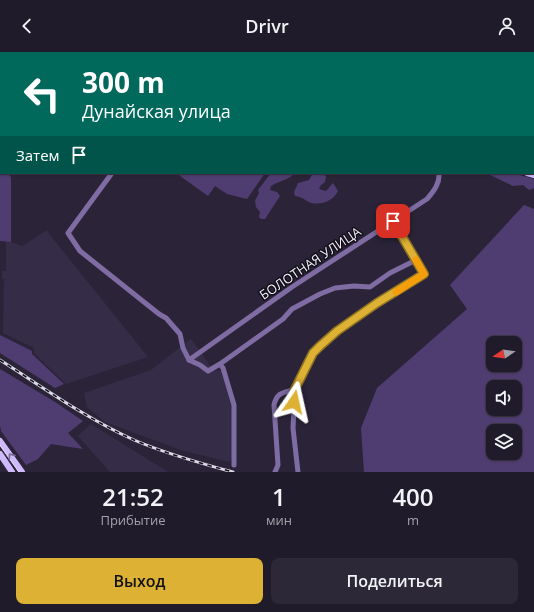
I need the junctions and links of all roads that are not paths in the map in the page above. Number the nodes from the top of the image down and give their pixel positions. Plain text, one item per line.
1 (111, 174) edge
2 (439, 174) edge
3 (393, 221) junction
4 (416, 260) junction
5 (189, 360) junction
6 (220, 364) junction
7 (295, 389) junction
8 (0, 440) edge
9 (0, 454) edge
10 (234, 465) dead end
11 (12, 472) edge
12 (22, 472) edge
13 (275, 472) edge
14 (298, 472) edge

1 - 5 street
2 - 3 street, БОЛОТНАЯ УЛИЦА
3 - 4 street
3 - 5 street, БОЛОТНАЯ УЛИЦА
4 - 6 street
4 - 7 street
5 - 6 street
6 - 10 street
7 - 13 street
7 - 14 street
12 -> 8 main road
9 - 11 main road

